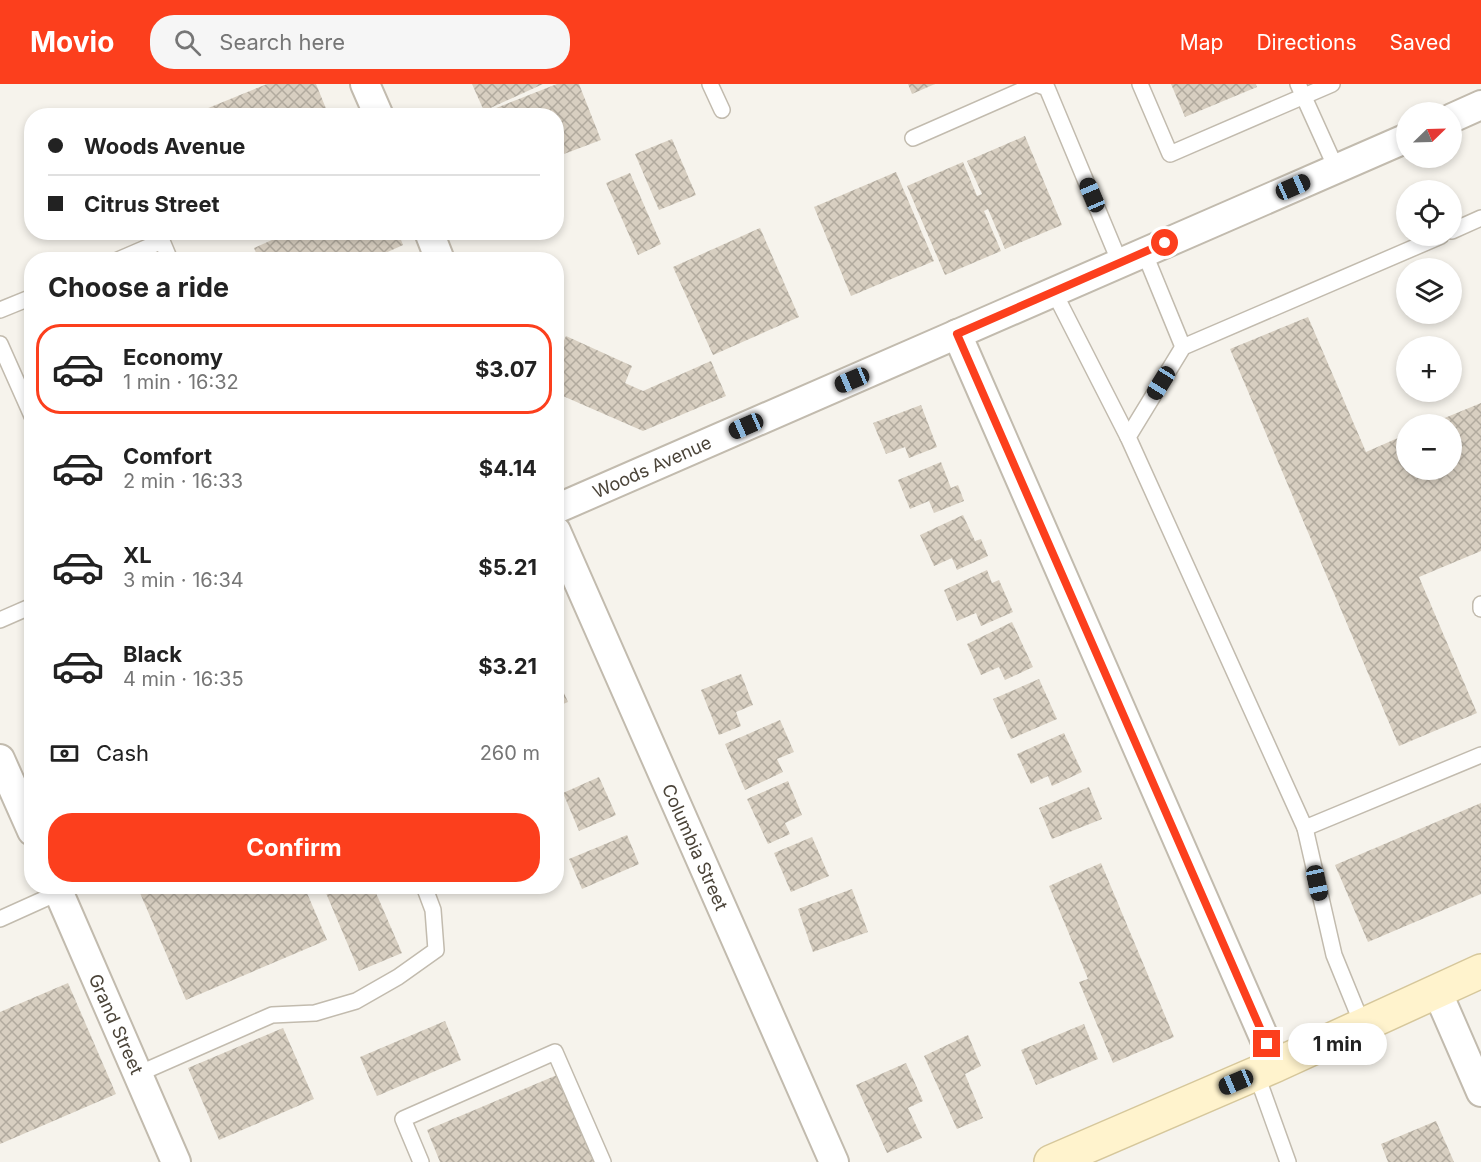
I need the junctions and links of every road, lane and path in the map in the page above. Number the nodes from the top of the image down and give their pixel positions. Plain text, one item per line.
1 (365, 84) edge
2 (710, 84) edge
3 (1140, 84) edge
4 (1332, 84) edge
5 (1301, 91) edge
6 (1481, 105) edge
7 (376, 108) edge
8 (722, 110) dead end
9 (1462, 114) edge
10 (913, 138) dead end
11 (1396, 143) edge
12 (1336, 168) junction
13 (1481, 218) edge
14 (1462, 227) edge
15 (1419, 246) edge
16 (137, 252) edge
17 (167, 252) edge
18 (1132, 257) junction
19 (1054, 292) junction
20 (24, 300) edge
21 (0, 310) edge
22 (957, 334) junction
23 (0, 344) edge
24 (1183, 347) junction
25 (24, 398) edge
26 (1128, 436) junction
27 (564, 506) edge
28 (564, 549) edge
29 (1481, 604) edge
30 (1481, 609) edge
31 (24, 610) edge
32 (0, 620) edge
33 (1481, 755) edge
34 (0, 759) edge
35 (24, 813) edge
36 (1305, 828) junction
37 (50, 894) edge
38 (62, 894) edge
39 (427, 894) edge
40 (0, 919) edge
41 (1481, 971) edge
42 (1437, 991) junction
43 (1363, 1026) junction
44 (1474, 1058) edge
45 (1266, 1069) junction
46 (138, 1074) junction
47 (1481, 1092) edge
48 (1065, 1159) edge
49 (176, 1162) edge
50 (421, 1162) edge
51 (603, 1162) edge
52 (834, 1162) edge
53 (1288, 1162) edge

1 - 7 street
2 - 8 lane
3 - 5 lane
4 - 5 lane
5 - 12 lane
6 - 9 street
10 - 18 lane
11 - 12 street, Woods Avenue
12 - 18 street, Woods Avenue
13 - 14 lane
15 - 24 lane
16 - 17 lane
18 - 19 street, Woods Avenue
18 - 24 lane
19 - 22 street, Woods Avenue
19 - 26 lane
20 - 21 lane
22 - 27 street, Woods Avenue
22 - 45 street
23 - 25 lane
24 - 26 lane
26 - 36 lane
28 - 52 street, Columbia Street
29 - 30 lane
31 - 32 lane
33 - 36 lane
34 - 35 street
36 - 43 lane
37 - 40 lane
38 - 46 street, Grand Street
39 - 46 lane
41 - 42 street
42 - 43 street
42 - 44 street
43 - 45 street
44 - 47 street
45 - 48 street
45 - 53 lane
46 - 49 street, Grand Street
50 - 51 lane

